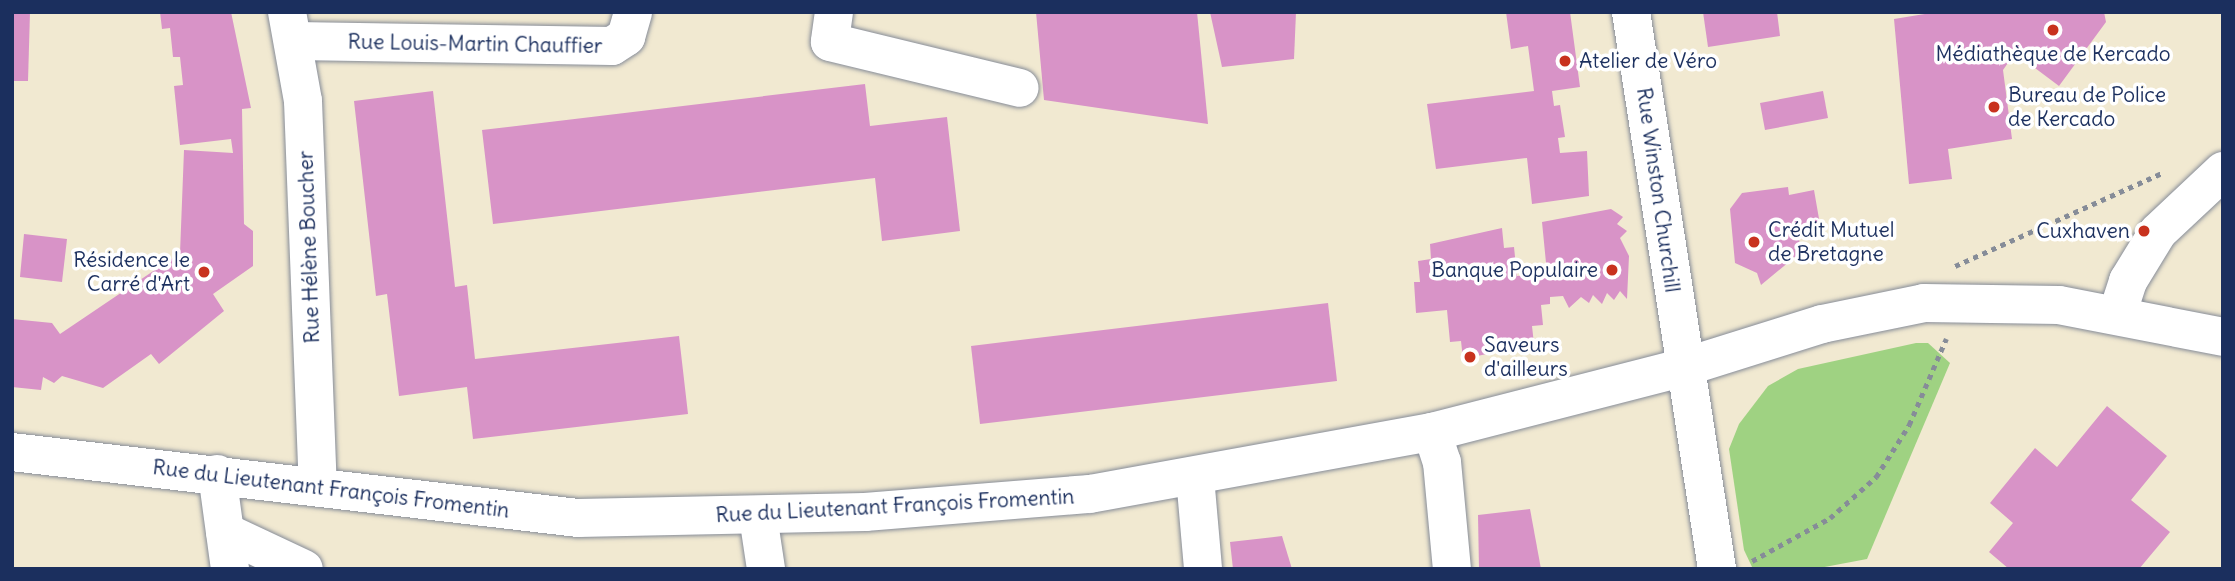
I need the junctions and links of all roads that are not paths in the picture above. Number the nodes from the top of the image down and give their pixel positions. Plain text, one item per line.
1 (633, 12) edge
2 (834, 12) edge
3 (1631, 12) edge
4 (291, 27) edge
5 (1020, 88) dead end
6 (2223, 171) edge
7 (2118, 312) junction
8 (2223, 337) edge
9 (1685, 367) junction
10 (1432, 432) junction
11 (12, 452) edge
12 (217, 474) junction
13 (1195, 477) junction
14 (318, 484) junction
15 (758, 516) junction
16 (228, 550) edge
17 (1733, 566) edge
18 (304, 569) edge
19 (766, 569) edge
20 (1203, 569) edge
21 (1452, 569) edge

1 - 4 street, Rue Louis-Martin Chauffier
2 - 5 street
3 - 9 street, Rue Winston Churchill
4 - 14 street, Rue Hélène Boucher
6 - 7 street
7 - 8 street, Rue du Lieutenant François Fromentin
7 - 9 street, Rue du Lieutenant François Fromentin
9 - 10 street, Rue du Lieutenant François Fromentin
9 - 17 street, Rue Winston Churchill
10 - 13 street, Rue du Lieutenant François Fromentin
10 - 21 street
11 - 12 street, Rue du Lieutenant François Fromentin
12 - 14 street, Rue du Lieutenant François Fromentin
12 - 16 street
13 - 15 street, Rue du Lieutenant François Fromentin
13 - 20 street
14 - 15 street, Rue du Lieutenant François Fromentin
15 - 19 street
16 - 18 street

